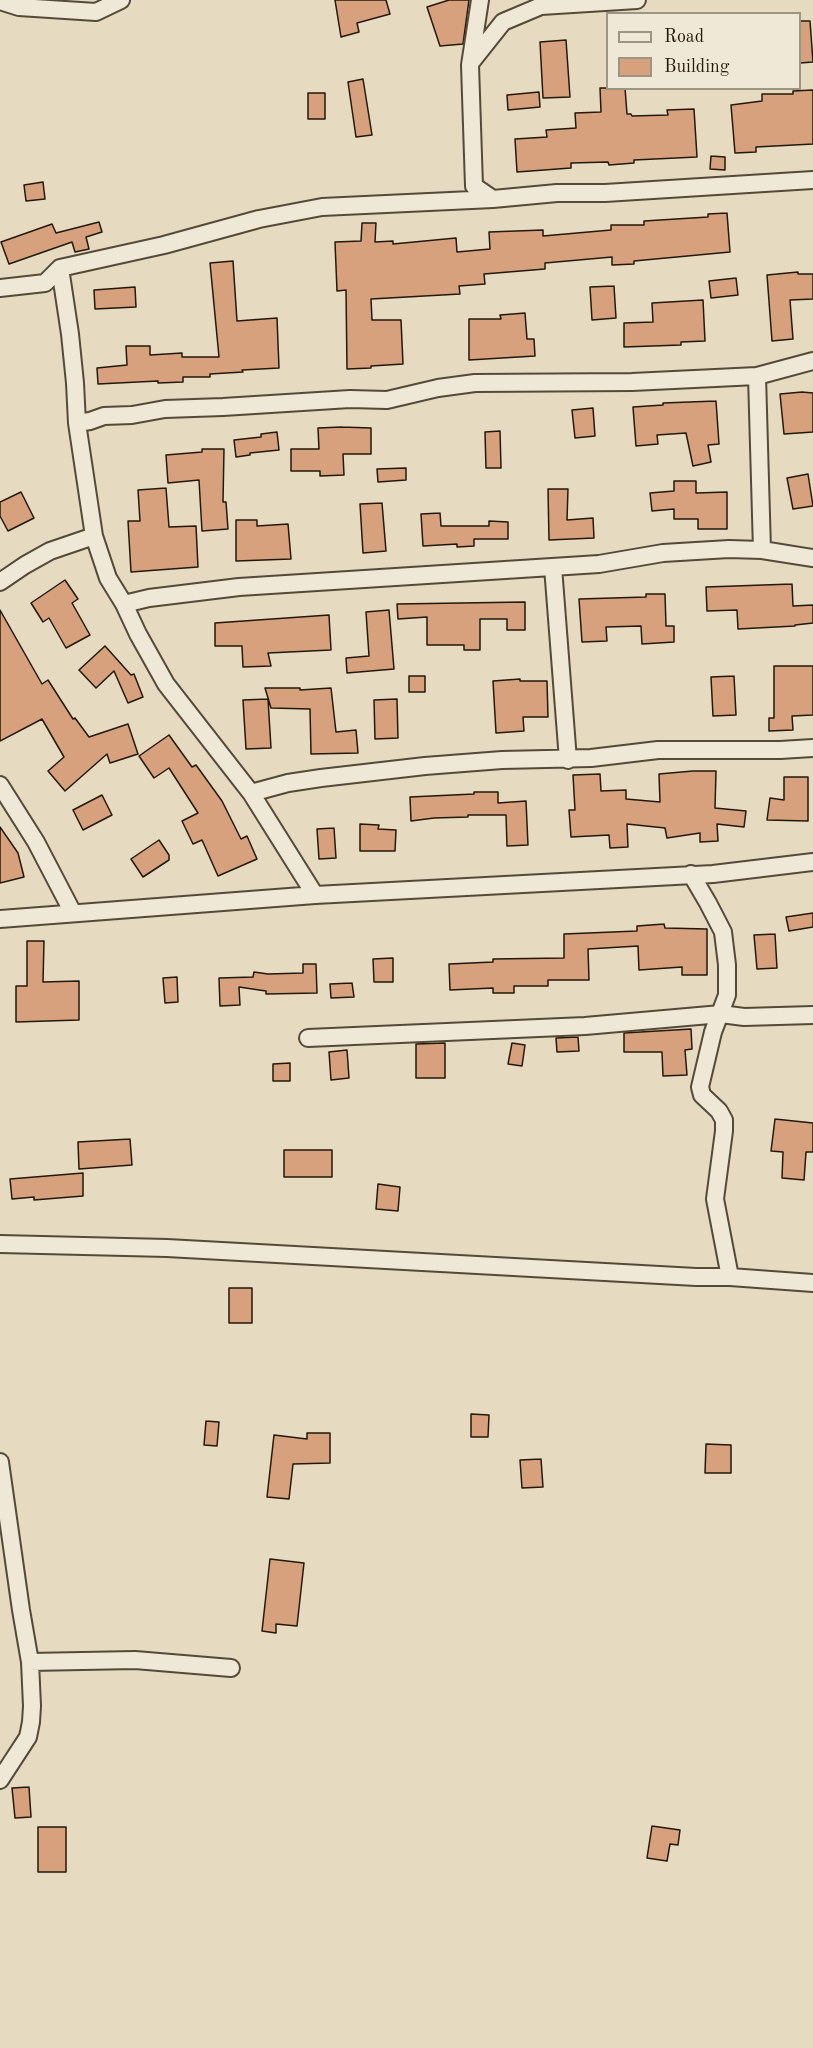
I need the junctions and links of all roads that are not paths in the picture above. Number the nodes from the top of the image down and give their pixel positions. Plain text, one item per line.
1 (121, 0) edge
2 (480, 0) edge
3 (637, 0) edge
4 (0, 1) edge
5 (470, 64) junction
6 (813, 180) edge
7 (493, 199) junction
8 (60, 268) junction
9 (0, 288) edge
10 (813, 362) edge
11 (757, 376) junction
12 (77, 423) junction
13 (94, 536) junction
14 (762, 550) junction
15 (813, 558) edge
16 (553, 567) junction
17 (0, 582) edge
18 (124, 604) junction
19 (813, 748) edge
20 (568, 760) junction
21 (0, 785) edge
22 (251, 793) junction
23 (813, 862) edge
24 (691, 874) junction
25 (315, 895) junction
26 (73, 913) junction
27 (0, 919) edge
28 (721, 1014) junction
29 (813, 1015) edge
30 (308, 1038) dead end
31 (0, 1244) edge
32 (730, 1277) junction
33 (813, 1283) edge
34 (0, 1462) edge
35 (30, 1662) junction
36 (231, 1668) dead end
37 (0, 1780) edge

1 - 4 street
2 - 5 street
3 - 5 street
5 - 7 street
6 - 7 street
7 - 8 street
8 - 9 street
8 - 12 street
10 - 11 street
11 - 12 street
11 - 14 street
12 - 13 street
13 - 17 street
13 - 18 street
14 - 15 street
14 - 16 street
16 - 18 street
16 - 20 street
18 - 22 street
19 - 20 street
20 - 22 street
21 - 26 street
22 - 25 street
23 - 24 street
24 - 25 street
24 - 28 street
25 - 26 street
26 - 27 street
28 - 29 street
28 - 30 street
28 - 32 street
31 - 32 street
32 - 33 street
34 - 35 street
35 - 36 street
35 - 37 street

